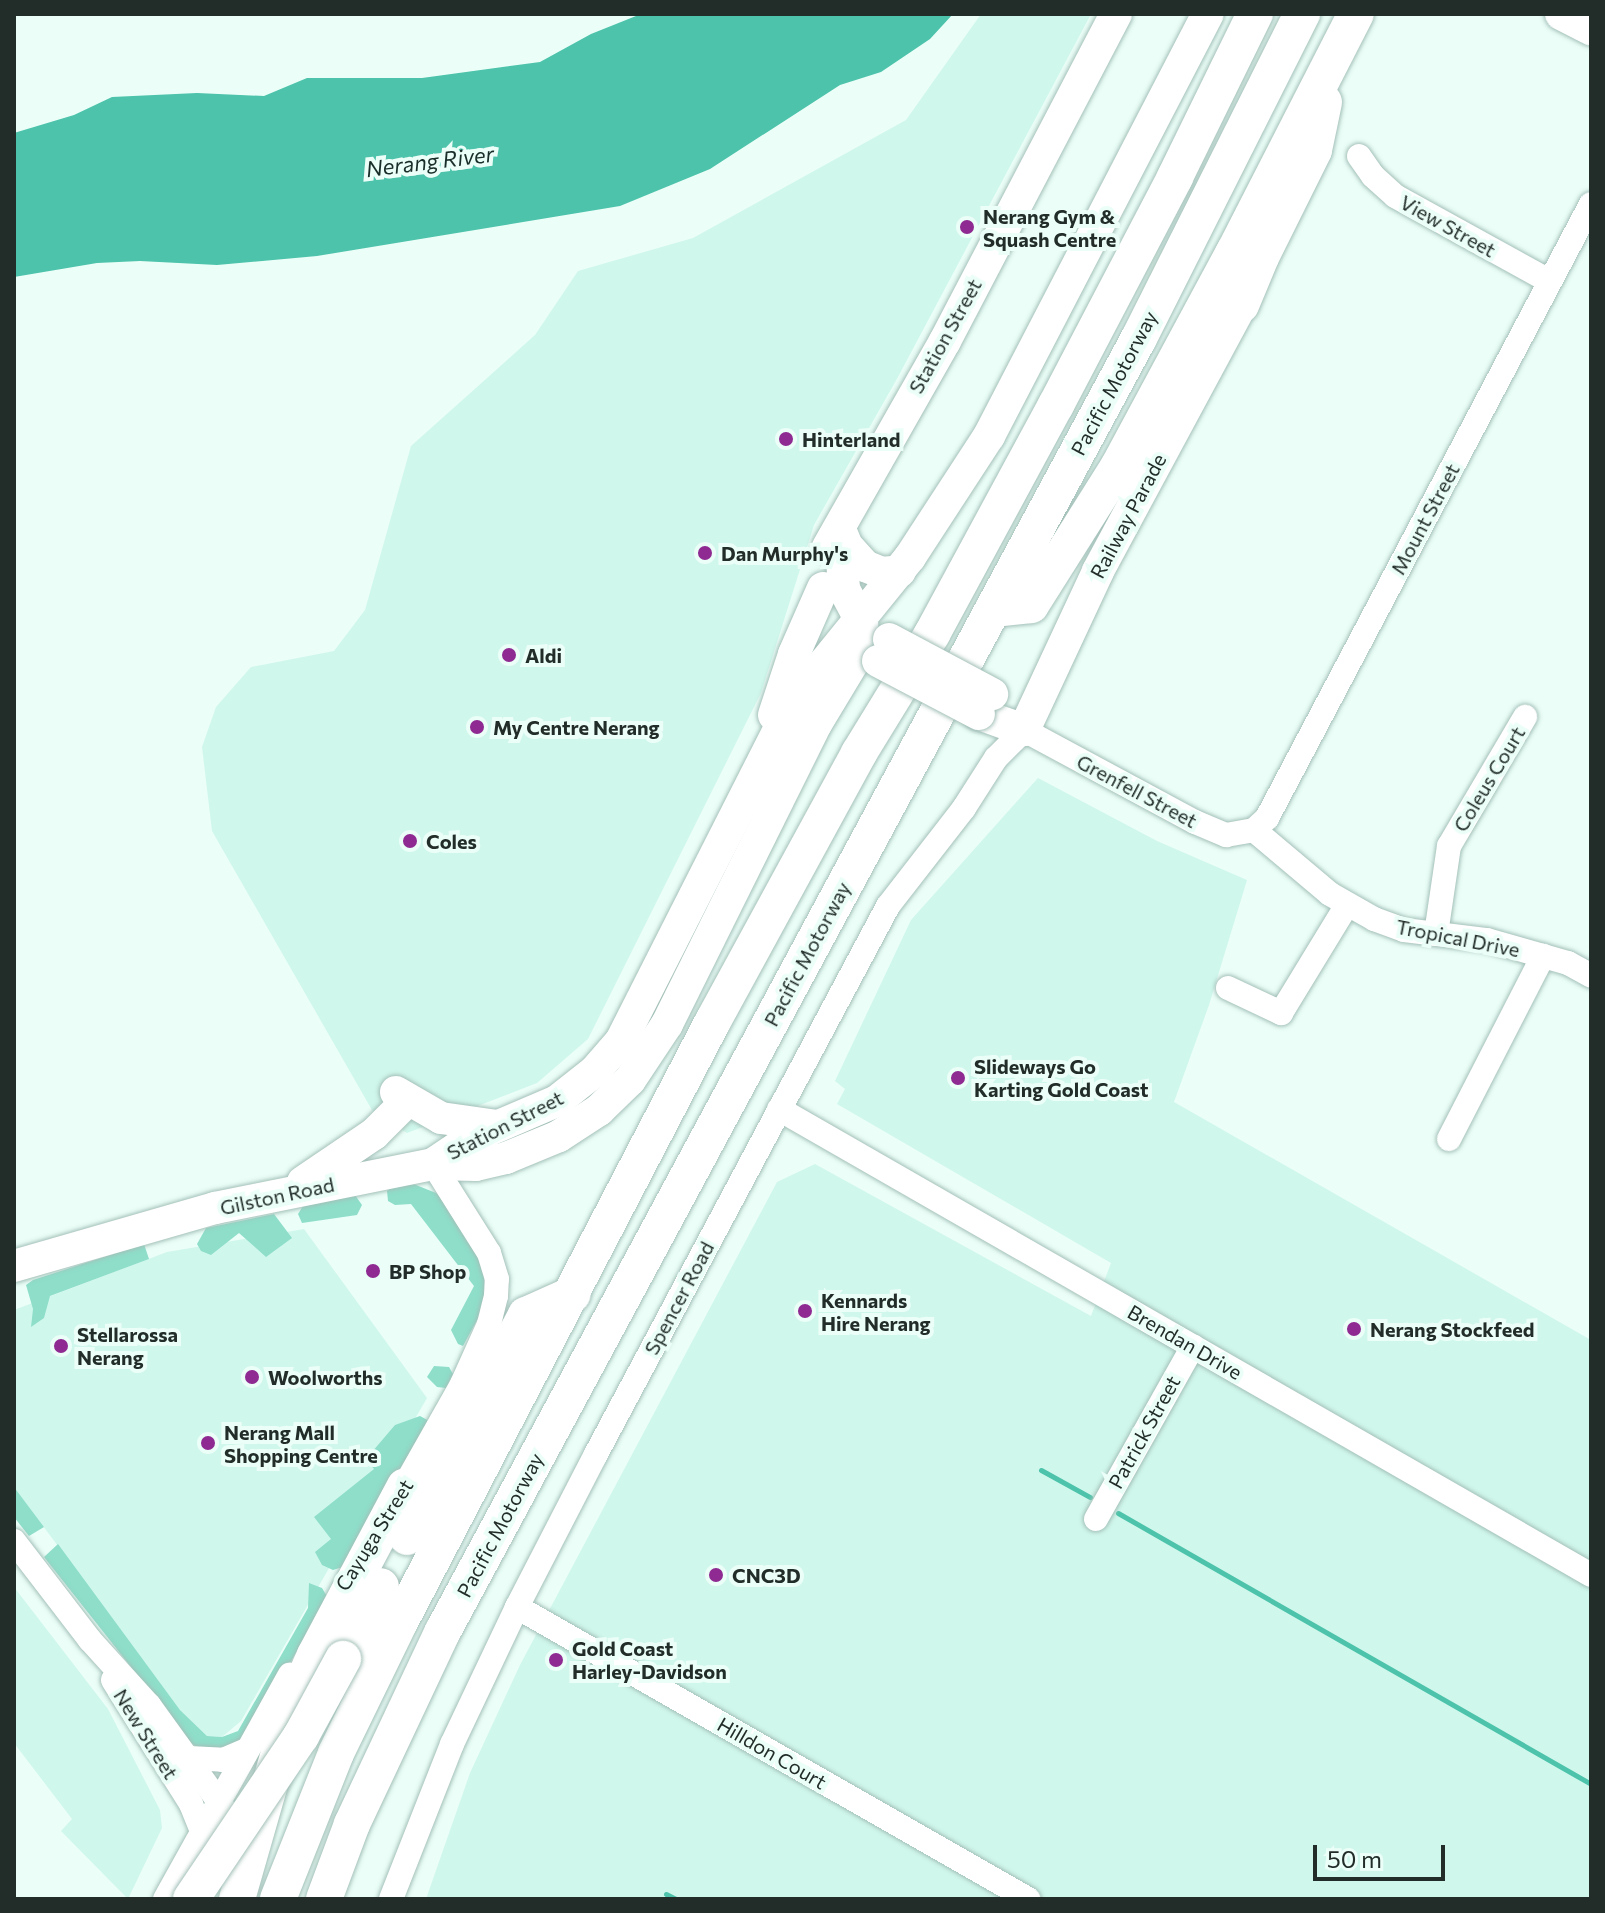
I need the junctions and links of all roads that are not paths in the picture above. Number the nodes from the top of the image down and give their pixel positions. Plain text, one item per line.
1 (1116, 14) edge
2 (1208, 14) edge
3 (1255, 14) edge
4 (1302, 14) edge
5 (1356, 14) edge
6 (1561, 14) edge
7 (1591, 29) edge
8 (1325, 72) junction
9 (1359, 156) dead end
10 (1591, 204) edge
11 (1549, 281) junction
12 (1241, 305) joint
13 (840, 529) junction
14 (900, 571) junction
15 (823, 588) junction
16 (993, 609) junction
17 (863, 638) junction
18 (1525, 717) dead end
19 (1024, 730) junction
20 (756, 772) junction
21 (1254, 830) junction
22 (1347, 905) junction
23 (1436, 934) junction
24 (1543, 956) junction
25 (1591, 976) edge
26 (1228, 988) dead end
27 (779, 1109) junction
28 (501, 1126) junction
29 (1449, 1139) dead end
30 (433, 1164) junction
31 (283, 1194) junction
32 (123, 1235) junction
33 (14, 1266) edge
34 (14, 1279) edge
35 (573, 1294) junction
36 (1193, 1346) junction
37 (405, 1486) junction
38 (1096, 1519) dead end
39 (14, 1541) edge
40 (1591, 1575) edge
41 (517, 1607) junction
42 (90, 1640) junction
43 (247, 1750) junction
44 (189, 1758) junction
45 (218, 1797) junction
46 (202, 1827) junction
47 (165, 1899) edge
48 (191, 1899) edge
49 (208, 1899) edge
50 (237, 1899) edge
51 (278, 1899) edge
52 (324, 1899) edge
53 (391, 1899) edge
54 (1028, 1899) edge

1 - 13 main road, Station Street
2 - 14 main road
3 - 35 highway, Pacific Motorway
4 - 16 highway, Pacific Motorway
5 - 8 highway
6 - 7 main road
8 - 12 highway
8 - 16 highway
9 - 11 street, View Street
10 - 11 street, Mount Street
11 - 21 street, Mount Street
12 - 19 main road, Railway Parade
13 - 14 main road
13 - 15 main road, Station Street
13 - 17 main road
14 - 17 main road
15 - 17 main road, Station Street
15 - 20 main road
16 - 52 highway, Pacific Motorway
17 - 19 main road, Grenfell Street, bridge
17 - 20 main road, Station Street
17 - 30 main road, Station Street
18 - 23 street, Coleus Court
19 - 21 street, Grenfell Street
19 - 27 street, Spencer Road
20 - 28 main road, Station Street
21 - 22 street, Tropical Drive
22 - 23 street, Tropical Drive
22 - 26 street
23 - 24 street, Tropical Drive
24 - 25 street, Tropical Drive
24 - 29 street
27 - 36 street, Brendan Drive
27 - 41 street, Spencer Road
28 - 30 main road, Station Street
28 - 31 main road
30 - 31 main road, Gilston Road
30 - 37 street, Cayuga Street
31 - 32 main road, Gilston Road
32 - 33 main road, Gilston Road
32 - 34 main road, Gilston Road
35 - 48 highway, bridge
35 - 51 highway, Pacific Motorway
36 - 38 street, Patrick Street
36 - 40 street, Brendan Drive
37 - 43 street, Cayuga Street
37 - 50 highway
39 - 42 street, New Street
41 - 53 street, Spencer Road
41 - 54 street, Hilldon Court
42 - 44 street, New Street
42 - 46 street, New Street
43 - 44 street
43 - 45 street, Cayuga Street
44 - 45 street, New Street
45 - 46 street, Cayuga Street
45 - 49 street
46 - 47 street, Cayuga Street
46 - 49 street

